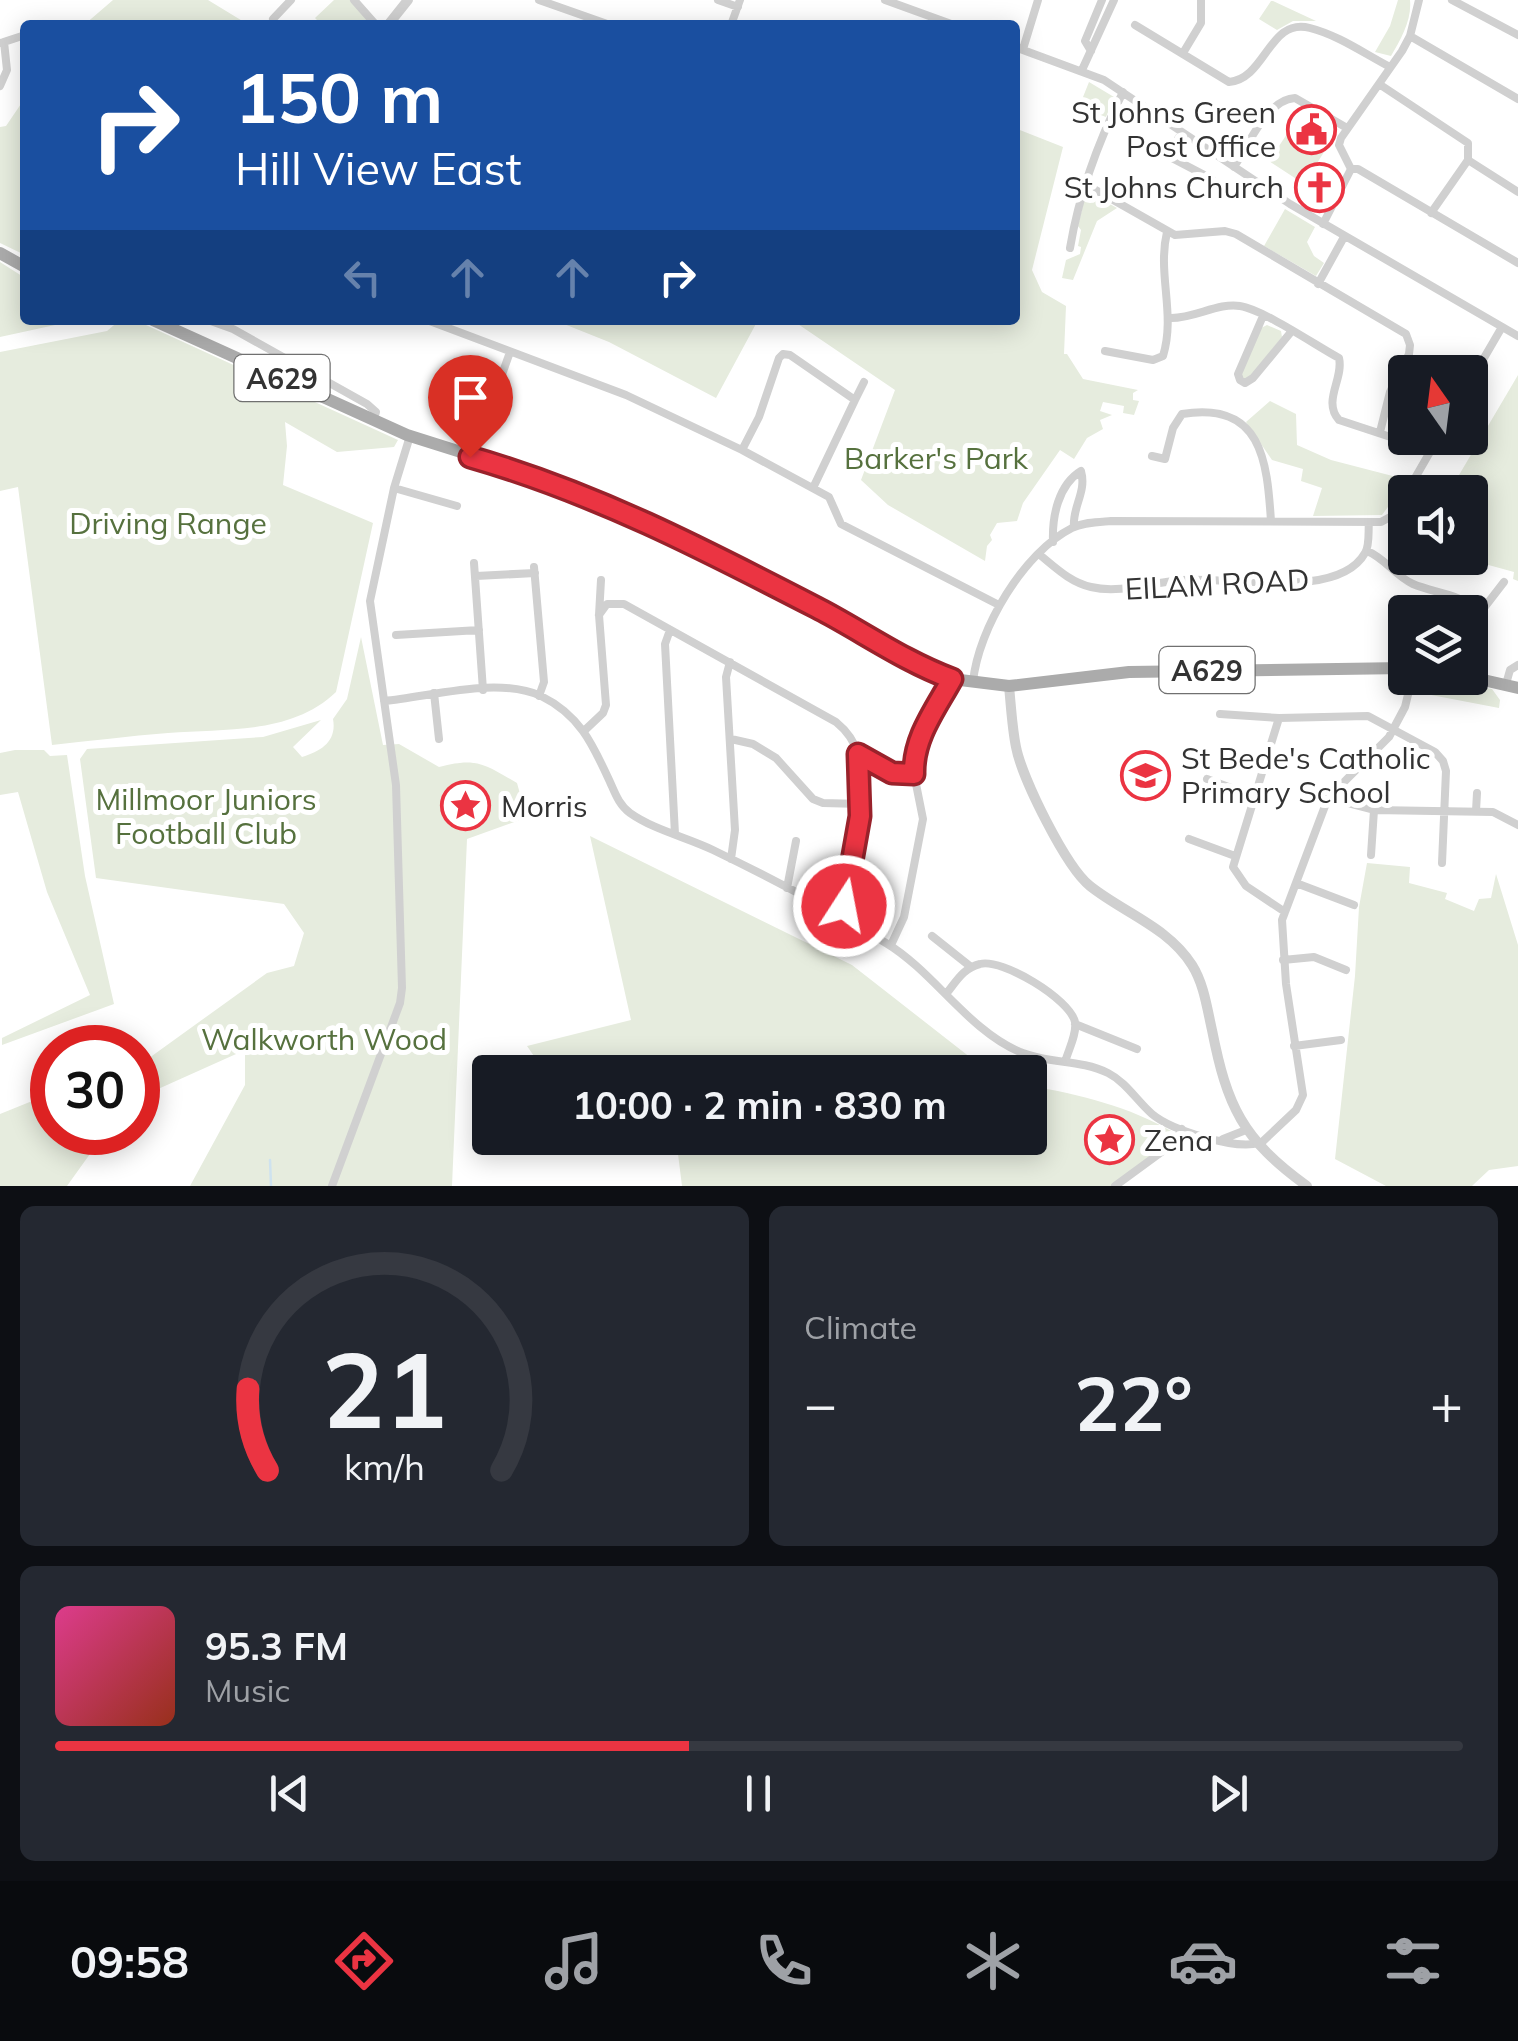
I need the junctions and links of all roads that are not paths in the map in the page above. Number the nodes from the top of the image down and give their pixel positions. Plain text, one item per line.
1 (291, 0) edge
2 (354, 0) edge
3 (374, 0) edge
4 (408, 0) edge
5 (539, 0) edge
6 (718, 0) edge
7 (885, 0) edge
8 (1038, 0) edge
9 (1102, 0) edge
10 (1114, 0) edge
11 (1200, 0) edge
12 (1419, 0) edge
13 (1452, 0) edge
14 (739, 3) edge
15 (364, 10) junction
16 (274, 19) dead end
17 (372, 20) edge
18 (392, 20) edge
19 (596, 20) edge
20 (940, 20) edge
21 (1135, 25) dead end
22 (1518, 35) edge
23 (1410, 36) junction
24 (2, 42) edge
25 (1020, 45) edge
26 (1020, 48) edge
27 (1090, 51) junction
28 (1183, 54) junction
29 (1390, 67) junction
30 (1082, 70) junction
31 (1380, 84) junction
32 (0, 86) edge
33 (1123, 92) junction
34 (1518, 99) edge
35 (1347, 128) junction
36 (1182, 132) junction
37 (1468, 160) junction
38 (1234, 167) junction
39 (1351, 169) junction
40 (1212, 179) dead end
41 (1086, 184) junction
42 (1518, 192) edge
43 (1431, 212) junction
44 (1324, 224) junction
45 (1168, 232) junction
46 (1344, 236) junction
47 (1070, 248) dead end
48 (1518, 264) edge
49 (1318, 284) junction
50 (1263, 316) junction
51 (1170, 318) junction
52 (165, 325) edge
53 (222, 325) edge
54 (441, 325) edge
55 (1502, 327) junction
56 (1291, 332) junction
57 (1518, 336) edge
58 (1105, 351) dead end
59 (510, 352) junction
60 (1486, 355) edge
61 (864, 382) dead end
62 (855, 400) junction
63 (374, 420) junction
64 (1380, 432) junction
65 (1388, 435) edge
66 (410, 436) junction
67 (742, 450) junction
68 (1152, 456) dead end
69 (472, 458) junction
70 (394, 488) junction
71 (813, 488) junction
72 (457, 506) dead end
73 (1388, 518) edge
74 (1272, 521) junction
75 (1369, 522) junction
76 (1074, 527) junction
77 (1052, 542) junction
78 (1366, 552) junction
79 (1040, 554) junction
80 (474, 562) dead end
81 (476, 576) junction
82 (600, 580) dead end
83 (1504, 582) dead end
84 (1451, 595) edge
85 (1488, 601) edge
86 (997, 604) junction
87 (599, 615) junction
88 (479, 630) junction
89 (670, 630) junction
90 (396, 635) dead end
91 (730, 662) junction
92 (1518, 665) edge
93 (1388, 668) edge
94 (952, 679) junction
95 (973, 684) junction
96 (1009, 686) junction
97 (1512, 686) edge
98 (483, 690) junction
99 (434, 693) junction
100 (1408, 695) edge
101 (540, 696) junction
102 (384, 701) junction
103 (1220, 714) dead end
104 (1280, 718) junction
105 (586, 730) junction
106 (1394, 730) junction
107 (439, 739) dead end
108 (730, 739) junction
109 (858, 754) junction
110 (914, 774) junction
111 (1207, 779) dead end
112 (1477, 794) dead end
113 (1253, 796) junction
114 (1328, 798) junction
115 (861, 804) junction
116 (1374, 810) junction
117 (1476, 811) junction
118 (1445, 812) junction
119 (1518, 826) edge
120 (676, 834) junction
121 (1189, 838) dead end
122 (796, 841) dead end
123 (1371, 855) dead end
124 (1235, 856) junction
125 (732, 859) junction
126 (1442, 863) dead end
127 (1296, 883) junction
128 (788, 888) junction
129 (1354, 905) dead end
130 (1285, 912) junction
131 (840, 916) junction
132 (936, 937) dead end
133 (890, 946) junction
134 (1284, 960) junction
135 (971, 967) junction
136 (1346, 970) dead end
137 (946, 994) junction
138 (1075, 1024) junction
139 (1129, 1033) dead end
140 (1340, 1040) dead end
141 (1124, 1044) junction
142 (1294, 1046) junction
143 (1136, 1049) dead end
144 (1066, 1059) junction
145 (1182, 1129) junction
146 (1246, 1130) junction
147 (1219, 1140) junction
148 (1260, 1144) junction
149 (332, 1186) edge
150 (1115, 1186) edge
151 (1307, 1186) edge

1 - 16 street
2 - 15 street
3 - 15 street
4 - 18 street
5 - 19 street
6 - 14 street
7 - 20 street
8 - 25 street
9 - 27 street
10 - 27 street
11 - 28 street
12 - 23 street
13 - 22 street
15 - 17 street
21 - 28 street
23 - 29 street
23 - 34 street
24 - 32 street
26 - 30 street
27 - 30 street
28 - 29 street
29 - 31 street
30 - 33 street
31 - 35 street
31 - 37 street
33 - 36 street
33 - 41 street
35 - 38 street
35 - 39 street
36 - 38 street
36 - 40 street
37 - 42 street
37 - 43 street
38 - 44 street
39 - 43 street
39 - 44 street
41 - 45 street
41 - 47 street
43 - 48 street
44 - 46 street
45 - 49 street
45 - 51 street
46 - 49 street
46 - 55 street
49 - 64 street
50 - 51 street
50 - 56 street
50 - 56 street
51 - 58 street
52 - 63 main road, A629
53 - 63 street
54 - 59 street
55 - 57 street
55 - 60 street
56 - 64 street
59 - 67 street
59 - 69 street
61 - 62 street
62 - 67 street
62 - 71 street
63 - 66 main road, A629
64 - 65 street
66 - 69 main road, A629
66 - 70 street
67 - 71 street
68 - 74 street
69 - 94 main road, A629
70 - 72 street
70 - 102 street
71 - 86 street
73 - 75 street
74 - 75 street
74 - 76 street
75 - 78 street
76 - 77 street
76 - 77 street
77 - 79 street
78 - 79 street, EILAM ROAD
78 - 84 street
79 - 86 street
80 - 81 street
81 - 88 street
81 - 101 street
82 - 87 street
83 - 85 street
86 - 95 street
87 - 89 street
87 - 105 street
88 - 90 street
88 - 98 street
89 - 91 street
89 - 120 street
91 - 108 street
91 - 109 street
92 - 97 street
93 - 96 main road, A629
94 - 95 main road, A629
94 - 110 street
95 - 96 main road, A629
96 - 146 street
98 - 99 street
98 - 101 street
99 - 102 street
99 - 107 street
100 - 106 street
101 - 105 street
102 - 149 street
103 - 104 street
104 - 106 street
104 - 113 street
105 - 120 street
106 - 114 street
106 - 118 street
108 - 115 street
108 - 125 street
109 - 110 street
109 - 115 street
110 - 133 street
111 - 113 street
112 - 117 street
113 - 124 street
114 - 116 street
114 - 127 street
115 - 131 street
116 - 118 street
116 - 123 street
117 - 118 street
117 - 119 street
118 - 126 street
120 - 125 street
121 - 124 street
122 - 128 street
124 - 130 street
125 - 128 street
127 - 129 street
127 - 130 street
128 - 131 street
130 - 134 street
131 - 133 street
132 - 135 street
133 - 137 street
134 - 136 street
134 - 142 street
135 - 137 street
135 - 138 street
137 - 144 street
138 - 141 street
138 - 144 street
139 - 141 street
140 - 142 street
141 - 143 street
142 - 148 street
144 - 145 street
145 - 147 street
145 - 150 street
146 - 147 street
146 - 148 street
147 - 148 street
148 - 151 street

